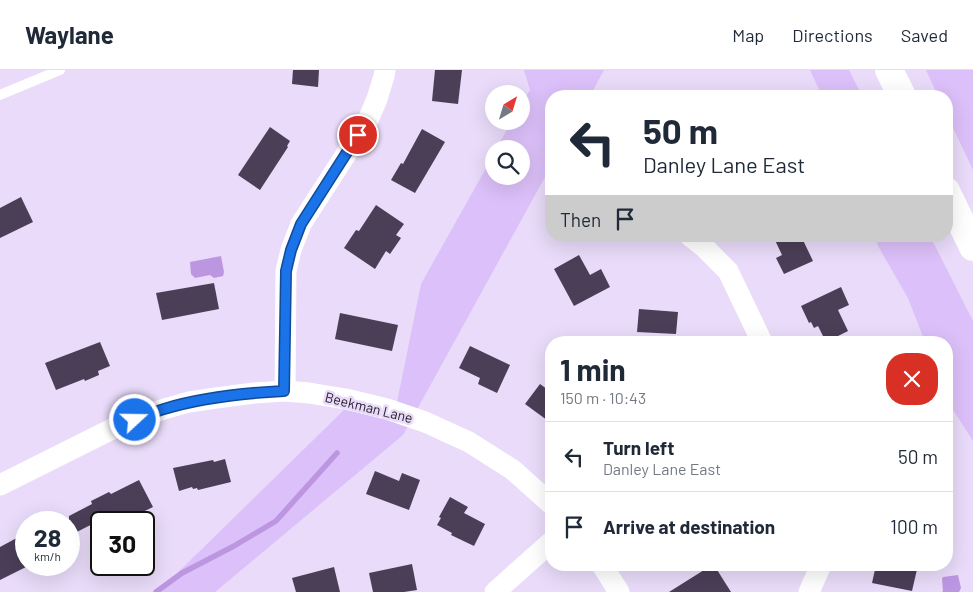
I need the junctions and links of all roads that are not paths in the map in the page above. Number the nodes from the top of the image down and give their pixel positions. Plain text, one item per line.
1 (60, 70) edge
2 (385, 70) edge
3 (889, 70) edge
4 (899, 90) edge
5 (0, 95) edge
6 (953, 206) edge
7 (698, 242) edge
8 (973, 247) edge
9 (759, 336) edge
10 (284, 391) junction
11 (0, 485) edge
12 (545, 499) edge
13 (545, 547) edge
14 (606, 571) edge
15 (818, 571) edge
16 (495, 592) edge
17 (619, 592) edge
18 (809, 592) edge

1 - 5 lane
2 - 10 street
3 - 4 main road
6 - 8 main road
7 - 9 street
10 - 11 street, Beekman Lane
10 - 12 street, Beekman Lane
13 - 16 street
14 - 17 street
15 - 18 street

